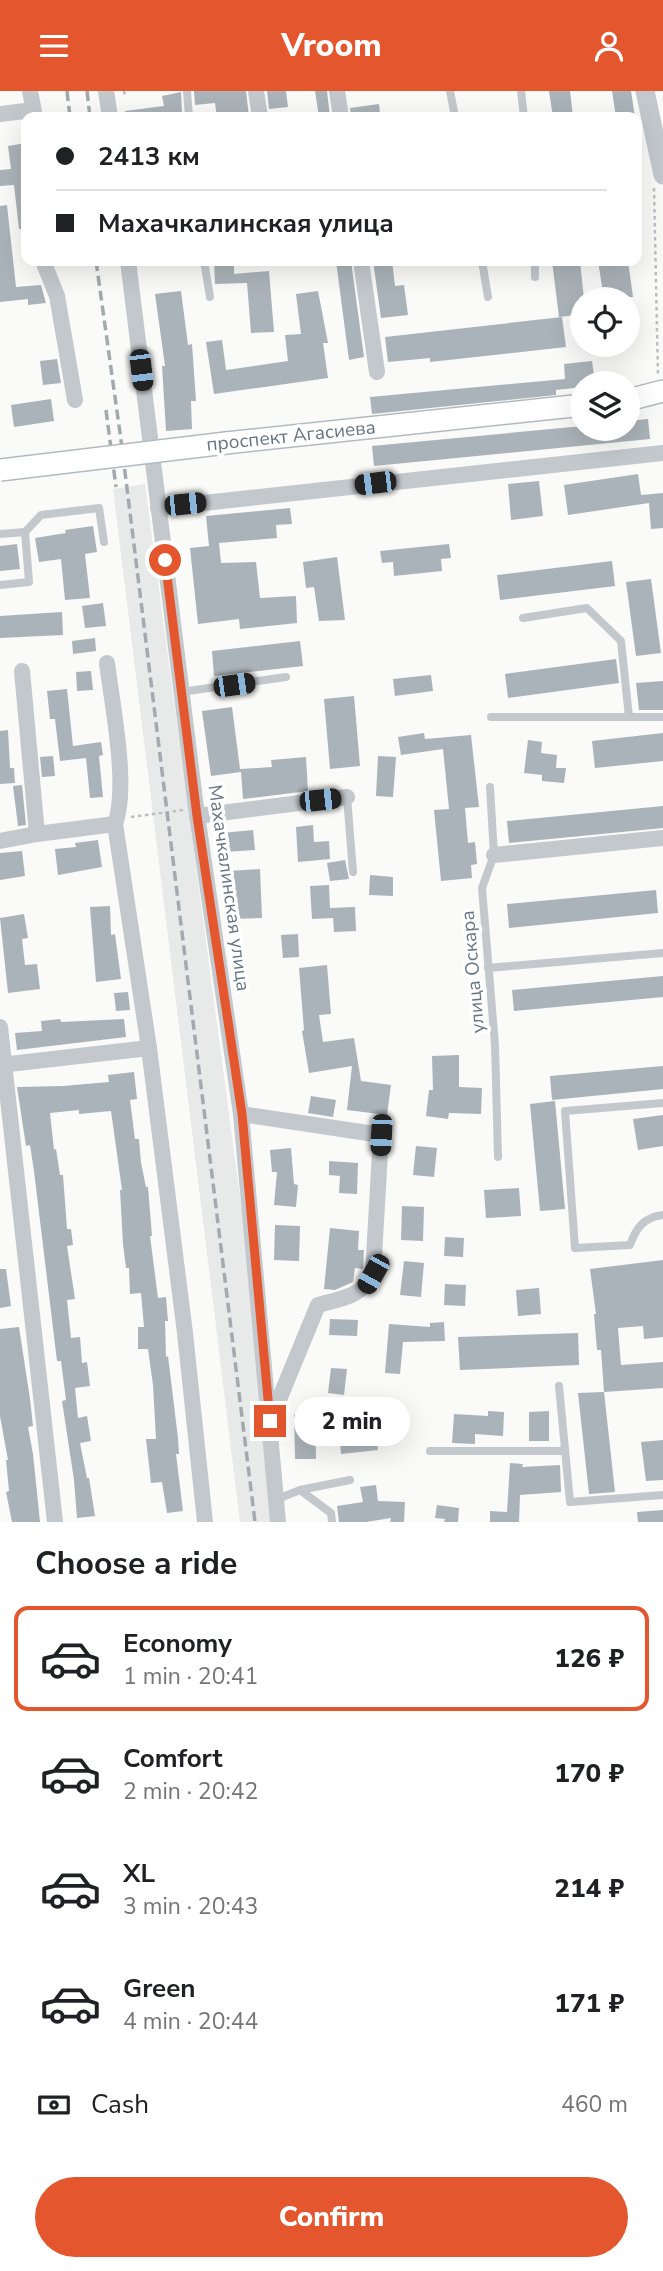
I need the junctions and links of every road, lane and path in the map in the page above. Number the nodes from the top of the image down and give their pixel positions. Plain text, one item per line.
1 (30, 91) edge
2 (106, 91) edge
3 (124, 91) edge
4 (187, 91) edge
5 (256, 91) edge
6 (337, 91) edge
7 (450, 91) edge
8 (521, 91) edge
9 (645, 91) edge
10 (125, 96) dead end
11 (34, 112) edge
12 (109, 112) edge
13 (189, 112) edge
14 (259, 112) edge
15 (340, 112) edge
16 (454, 112) edge
17 (523, 112) edge
18 (21, 113) edge
19 (0, 114) edge
20 (659, 181) edge
21 (45, 266) edge
22 (129, 266) edge
23 (205, 266) edge
24 (362, 266) edge
25 (483, 266) edge
26 (535, 266) edge
27 (535, 277) dead end
28 (210, 297) dead end
29 (488, 297) dead end
30 (377, 372) dead end
31 (662, 396) edge
32 (640, 398) edge
33 (75, 400) dead end
34 (570, 406) edge
35 (663, 453) edge
36 (0, 470) edge
37 (158, 507) junction
38 (25, 532) junction
39 (0, 534) edge
40 (104, 542) dead end
41 (0, 585) edge
42 (523, 618) dead end
43 (107, 663) dead end
44 (22, 671) dead end
45 (286, 677) dead end
46 (181, 692) junction
47 (491, 716) dead end
48 (629, 717) junction
49 (663, 717) edge
50 (490, 787) dead end
51 (348, 797) joint
52 (190, 813) junction
53 (116, 821) junction
54 (37, 834) junction
55 (663, 838) edge
56 (0, 841) edge
57 (494, 855) junction
58 (353, 873) dead end
59 (663, 953) edge
60 (488, 968) junction
61 (0, 1027) edge
62 (149, 1048) junction
63 (3, 1064) edge
64 (663, 1103) edge
65 (242, 1114) junction
66 (498, 1157) dead end
67 (663, 1215) edge
68 (559, 1386) dead end
69 (270, 1421) junction
70 (430, 1451) dead end
71 (564, 1451) junction
72 (350, 1480) dead end
73 (300, 1490) junction
74 (663, 1495) edge
75 (275, 1500) junction
76 (55, 1522) edge
77 (205, 1522) edge
78 (278, 1522) edge
79 (332, 1522) edge

1 - 11 street
2 - 12 street
3 - 10 path
4 - 13 lane
5 - 14 street
6 - 15 street
7 - 16 lane
8 - 17 lane
9 - 20 street
18 - 19 street
20 - 31 path
21 - 33 street
22 - 37 street, Махачкалинская улица
23 - 28 lane
24 - 30 street
25 - 29 lane
26 - 27 lane
31 - 32 main road
34 - 36 main road, проспект Агасиева, bridge
35 - 37 street
37 - 46 street, Махачкалинская улица
38 - 39 lane
38 - 40 lane
38 - 41 lane
42 - 48 lane
43 - 53 street
44 - 54 street
45 - 46 lane
46 - 52 street, Махачкалинская улица
47 - 48 lane
48 - 49 lane
50 - 57 lane, улица Оскара
51 - 52 street
51 - 58 lane
52 - 53 path
52 - 65 street, Махачкалинская улица
53 - 54 street
53 - 62 street
54 - 56 street
55 - 57 street
57 - 60 lane, улица Оскара
59 - 60 lane
60 - 66 lane, улица Оскара
61 - 63 street
62 - 63 street
62 - 77 street
63 - 76 street
64 - 67 lane
65 - 69 street, Махачкалинская улица
65 - 69 street
68 - 71 lane
69 - 75 street, Махачкалинская улица
70 - 71 lane
71 - 74 lane
72 - 73 lane
73 - 75 lane
73 - 79 lane
75 - 78 street, Махачкалинская улица

